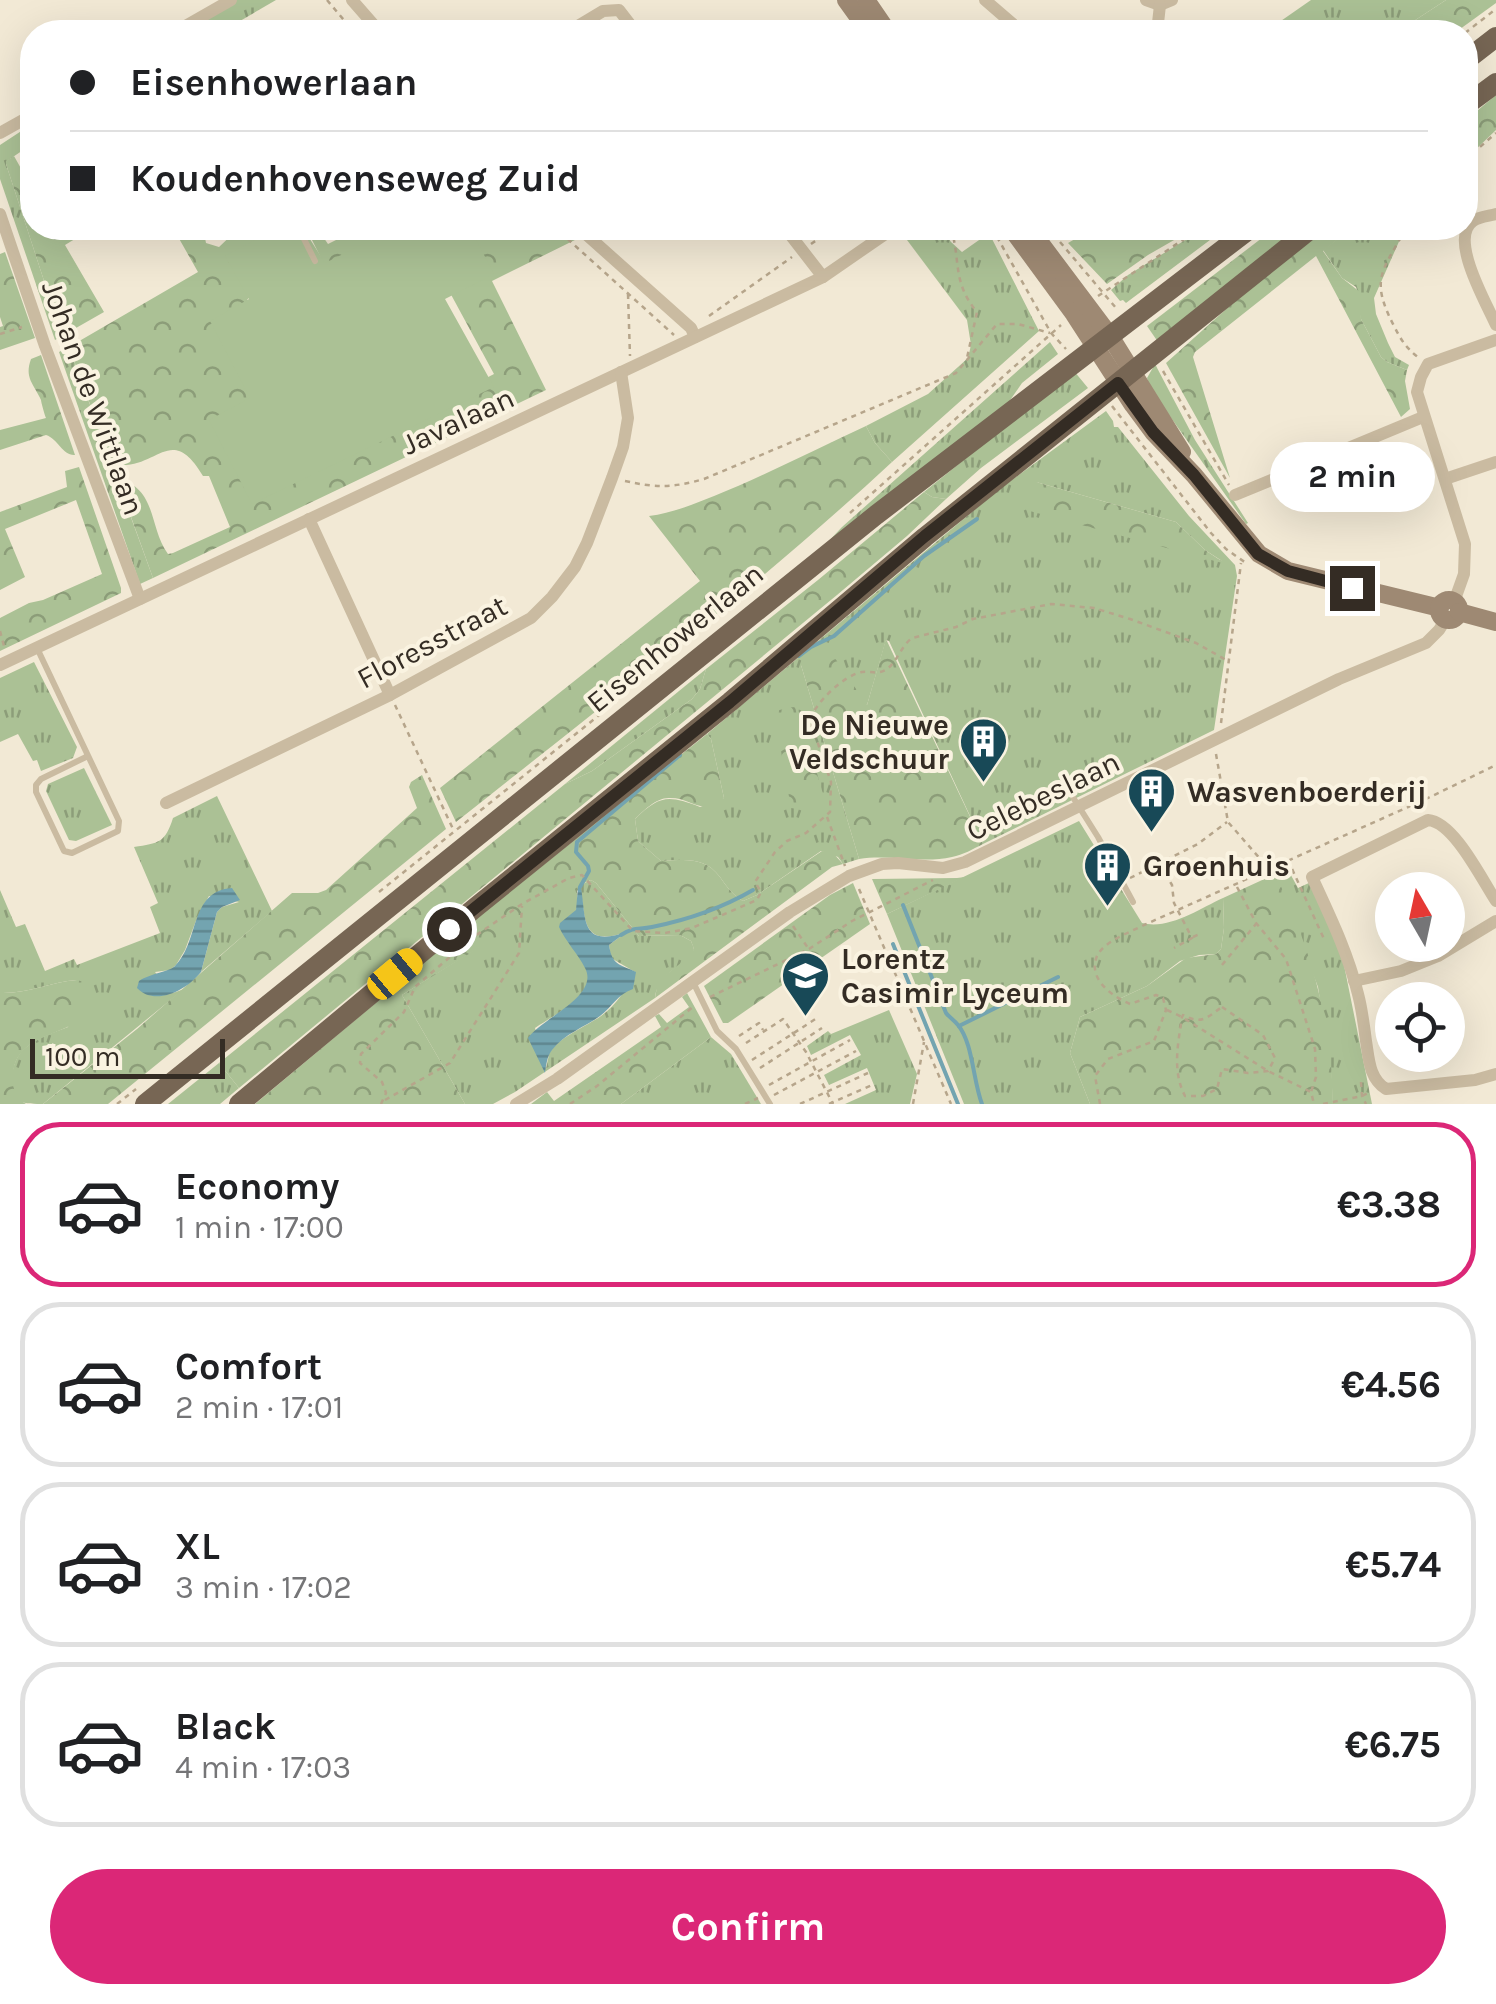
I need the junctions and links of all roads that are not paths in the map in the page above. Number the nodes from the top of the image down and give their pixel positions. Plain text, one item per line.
1 (232, 0) edge
2 (352, 0) edge
3 (985, 0) edge
4 (1146, 0) edge
5 (1166, 2) edge
6 (196, 20) edge
7 (370, 20) edge
8 (588, 20) edge
9 (627, 20) edge
10 (1008, 20) edge
11 (0, 214) edge
12 (305, 240) edge
13 (591, 240) edge
14 (794, 240) edge
15 (876, 240) edge
16 (1021, 240) edge
17 (1037, 240) edge
18 (1235, 240) edge
19 (1297, 240) edge
20 (1465, 240) edge
21 (314, 261) dead end
22 (822, 277) junction
23 (1496, 325) edge
24 (690, 336) junction
25 (1496, 340) edge
26 (1103, 342) junction
27 (626, 369) junction
28 (1118, 383) junction
29 (1423, 418) junction
30 (1496, 462) edge
31 (1446, 479) junction
32 (1235, 495) road end
33 (309, 519) junction
34 (140, 599) junction
35 (1450, 610) junction
36 (1496, 622) edge
37 (37, 648) junction
38 (4, 663) edge
39 (390, 695) junction
40 (88, 756) junction
41 (1069, 791) dead end
42 (166, 803) dead end
43 (1077, 806) junction
44 (1496, 901) edge
45 (1132, 902) dead end
46 (1496, 921) edge
47 (1354, 980) junction
48 (693, 983) junction
49 (1496, 1074) edge
50 (769, 1101) edge
51 (144, 1104) edge
52 (239, 1104) edge
53 (516, 1104) edge

1 - 6 street
2 - 7 street
3 - 10 street
4 - 5 street
8 - 9 street
11 - 34 street, Johan de Wittlaan
12 - 21 lane
13 - 24 street
14 - 22 street
15 - 22 street, Javalaan
16 - 26 main road
17 - 26 main road
18 - 26 main road, Eisenhowerlaan
19 - 28 main road
20 - 23 street
22 - 24 street, Javalaan
24 - 27 street, Javalaan
25 - 29 street
26 - 28 main road
26 - 51 main road, Eisenhowerlaan
27 - 33 street, Javalaan
27 - 39 street, Floresstraat
28 - 35 main road
28 - 52 main road
29 - 31 street
29 - 32 street
30 - 31 street
31 - 35 street
33 - 34 street, Javalaan
33 - 39 street
34 - 37 street, Javalaan
35 - 36 main road
35 - 43 street, Celebeslaan
37 - 38 street, Javalaan
37 - 40 lane
39 - 42 street, Floresstraat
40 - 40 lane
41 - 43 lane
43 - 45 lane
43 - 48 street, Celebeslaan
44 - 47 street
46 - 47 street
47 - 49 street
48 - 50 lane
48 - 53 street, Celebeslaan

